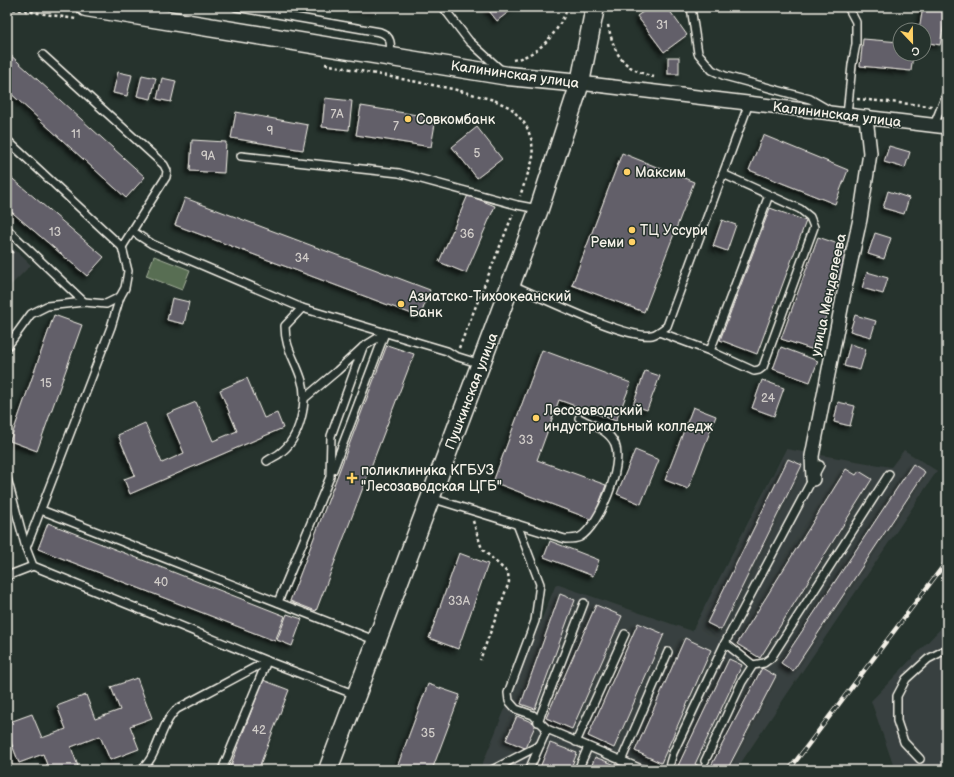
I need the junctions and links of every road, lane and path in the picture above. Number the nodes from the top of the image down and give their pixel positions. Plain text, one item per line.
1 (236, 7) edge
2 (443, 7) edge
3 (595, 7) edge
4 (691, 7) edge
5 (848, 7) edge
6 (7, 8) edge
7 (81, 13) edge
8 (43, 55) dead end
9 (390, 55) junction
10 (323, 63) dead end
11 (508, 76) junction
12 (580, 83) junction
13 (947, 93) edge
14 (749, 103) junction
15 (842, 114) junction
16 (866, 117) junction
17 (941, 126) edge
18 (7, 140) edge
19 (241, 156) dead end
20 (723, 174) junction
21 (769, 195) junction
22 (517, 205) junction
23 (538, 209) junction
24 (7, 229) edge
25 (132, 231) junction
26 (122, 247) junction
27 (512, 285) junction
28 (120, 297) junction
29 (84, 302) junction
30 (302, 308) junction
31 (659, 332) junction
32 (385, 334) junction
33 (7, 347) edge
34 (363, 347) junction
35 (710, 351) junction
36 (455, 356) junction
37 (481, 364) junction
38 (306, 397) junction
39 (579, 418) dead end
40 (267, 461) dead end
41 (820, 465) dead end
42 (889, 474) dead end
43 (330, 477) junction
44 (7, 478) edge
45 (813, 479) junction
46 (430, 498) junction
47 (15, 506) junction
48 (7, 509) edge
49 (41, 510) junction
50 (469, 510) junction
51 (517, 524) junction
52 (26, 548) junction
53 (33, 566) junction
54 (7, 576) edge
55 (278, 602) junction
56 (584, 603) dead end
57 (625, 634) dead end
58 (377, 642) junction
59 (725, 643) junction
60 (947, 649) edge
61 (668, 652) dead end
62 (480, 660) dead end
63 (267, 661) junction
64 (753, 665) junction
65 (356, 695) junction
66 (538, 722) junction
67 (547, 729) junction
68 (576, 742) junction
69 (540, 745) junction
70 (588, 747) junction
71 (920, 759) dead end
72 (621, 761) junction
73 (705, 761) dead end
74 (634, 768) edge
75 (140, 770) edge
76 (222, 770) edge
77 (328, 770) edge
78 (492, 770) edge
79 (529, 770) edge
80 (578, 770) edge
81 (644, 770) edge
82 (668, 770) edge

1 - 9 lane
2 - 11 lane
3 - 12 main road, Пушкинская улица
4 - 15 lane
5 - 15 lane
6 - 7 path
7 - 9 main road, Калининская улица
8 - 25 lane
9 - 11 main road, Калининская улица
10 - 22 path
11 - 12 main road, Калининская улица
12 - 14 street, Калининская улица
12 - 23 main road, Пушкинская улица
13 - 17 lane
14 - 15 street, Калининская улица
14 - 20 lane
15 - 16 street, Калининская улица
16 - 17 street, Калининская улица
16 - 45 street, улица Менделеева
18 - 26 lane
19 - 22 lane
20 - 21 lane
20 - 31 lane
21 - 35 lane
21 - 35 lane
22 - 23 lane
22 - 36 path
23 - 27 main road, Пушкинская улица
24 - 29 lane
25 - 26 lane
25 - 30 lane
26 - 28 lane
27 - 31 lane
27 - 37 main road, Пушкинская улица
28 - 29 lane
28 - 49 lane
29 - 33 lane
30 - 32 lane
30 - 38 lane
31 - 35 lane
32 - 34 lane
32 - 36 lane
32 - 43 lane
34 - 38 lane
34 - 43 lane
36 - 37 lane
37 - 46 main road, Пушкинская улица
38 - 40 lane
39 - 51 lane
41 - 45 lane
42 - 64 lane
43 - 55 lane
44 - 47 lane
45 - 59 lane
46 - 50 lane
46 - 58 main road, Пушкинская улица
47 - 48 lane
47 - 52 lane
49 - 52 lane
49 - 55 lane
50 - 51 lane
50 - 62 path
51 - 66 lane
52 - 53 lane
53 - 54 lane
53 - 63 lane
55 - 58 lane
56 - 66 lane
57 - 68 lane
58 - 65 main road, Пушкинская улица
59 - 64 lane
59 - 82 lane
60 - 71 lane
61 - 72 lane
63 - 65 lane
63 - 75 lane
63 - 76 lane
64 - 73 lane
65 - 77 main road, Пушкинская улица
66 - 67 lane
67 - 68 lane
67 - 69 lane
68 - 70 lane
69 - 78 lane
69 - 79 lane
70 - 72 lane
70 - 80 lane
72 - 74 lane
74 - 81 lane

